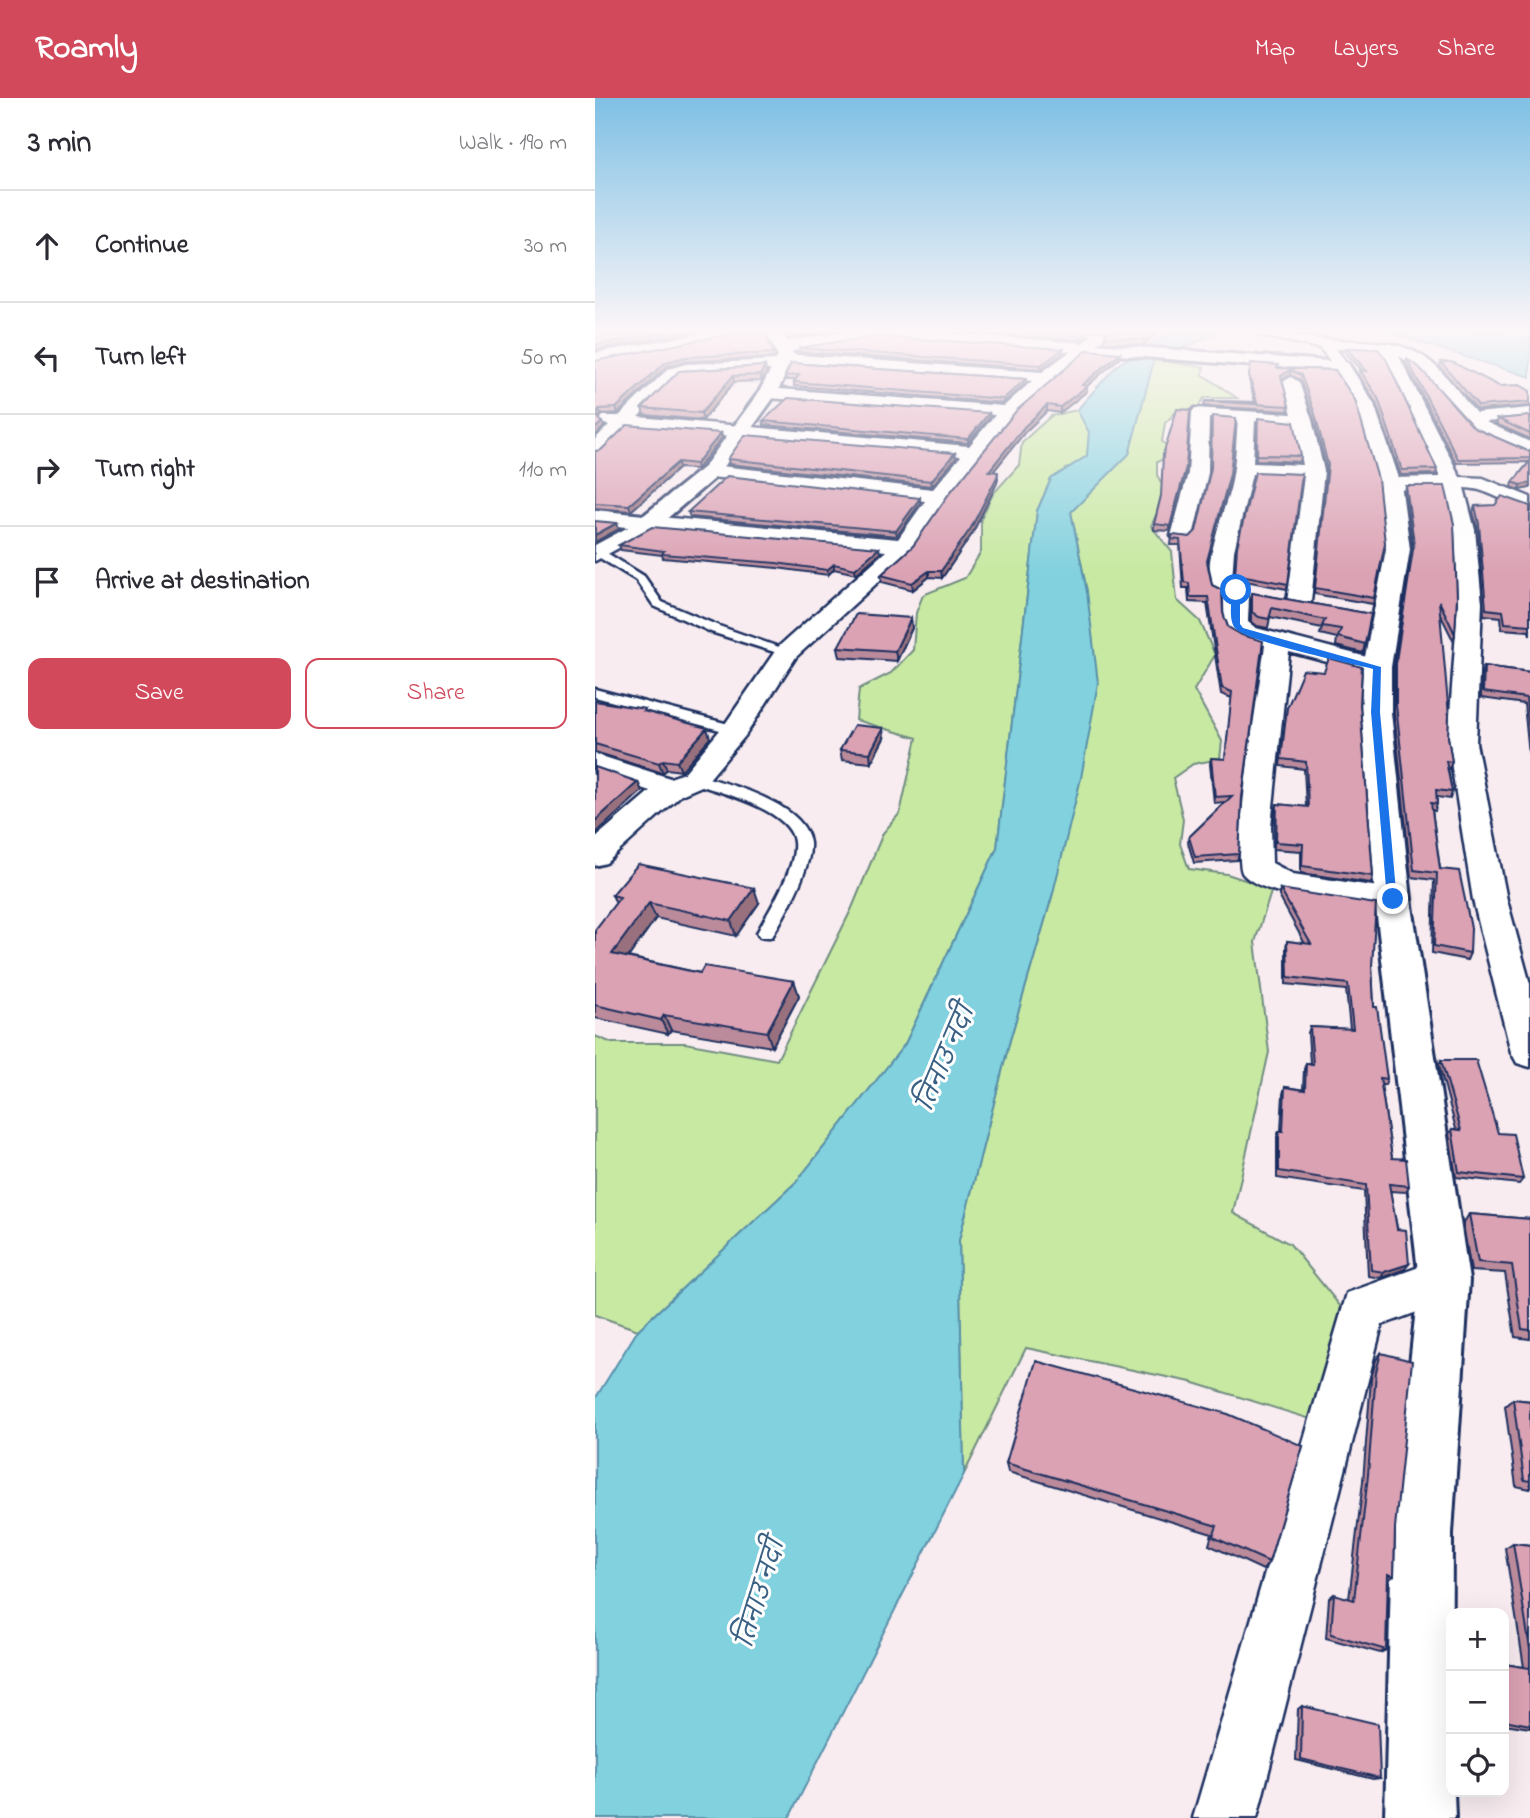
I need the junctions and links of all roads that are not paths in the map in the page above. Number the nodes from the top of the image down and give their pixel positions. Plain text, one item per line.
1 (632, 412) edge
2 (753, 412) edge
3 (1006, 412) edge
4 (1201, 412) edge
5 (1204, 412) edge
6 (1301, 412) edge
7 (1368, 412) edge
8 (1419, 412) edge
9 (1467, 412) edge
10 (1530, 413) edge
11 (1247, 416) junction
12 (1473, 418) junction
13 (595, 419) edge
14 (1303, 420) junction
15 (622, 422) junction
16 (739, 430) junction
17 (595, 449) edge
18 (1530, 449) edge
19 (973, 452) junction
20 (1243, 468) junction
21 (711, 471) junction
22 (1314, 471) junction
23 (1453, 483) junction
24 (1390, 484) junction
25 (938, 496) junction
26 (1530, 505) edge
27 (595, 517) edge
28 (649, 522) junction
29 (1182, 536) edge
30 (904, 546) junction
31 (596, 553) edge
32 (1236, 590) junction
33 (1299, 602) junction
34 (1324, 606) edge
35 (1278, 643) junction
36 (787, 652) junction
37 (1377, 667) junction
38 (595, 693) edge
39 (735, 730) junction
40 (595, 763) edge
41 (682, 784) junction
42 (595, 855) edge
43 (1393, 899) junction
44 (766, 933) dead end
45 (1530, 1052) edge
46 (1444, 1280) junction
47 (1225, 1818) edge
48 (1420, 1818) edge

1 - 15 street
2 - 16 main road
3 - 19 street
4 - 29 street
5 - 11 street
6 - 14 street
7 - 24 main road
8 - 23 street
9 - 12 street
10 - 12 street
11 - 14 street
11 - 20 street
12 - 18 street
13 - 15 street
14 - 22 street
15 - 16 street
15 - 17 street
16 - 19 street
16 - 21 main road
19 - 25 street
20 - 22 street
20 - 32 street
21 - 25 street
21 - 28 main road
22 - 33 street
23 - 24 street
23 - 26 street
23 - 45 street
24 - 37 main road
25 - 30 street
27 - 28 main road
28 - 30 street
28 - 31 street
30 - 36 street
31 - 36 lane
32 - 33 street
32 - 35 street
33 - 34 street
35 - 37 street
35 - 43 street
36 - 39 street
37 - 43 main road
38 - 39 lane
39 - 41 street
40 - 41 street
41 - 42 street
41 - 44 lane
43 - 46 main road
46 - 47 street
46 - 48 main road

